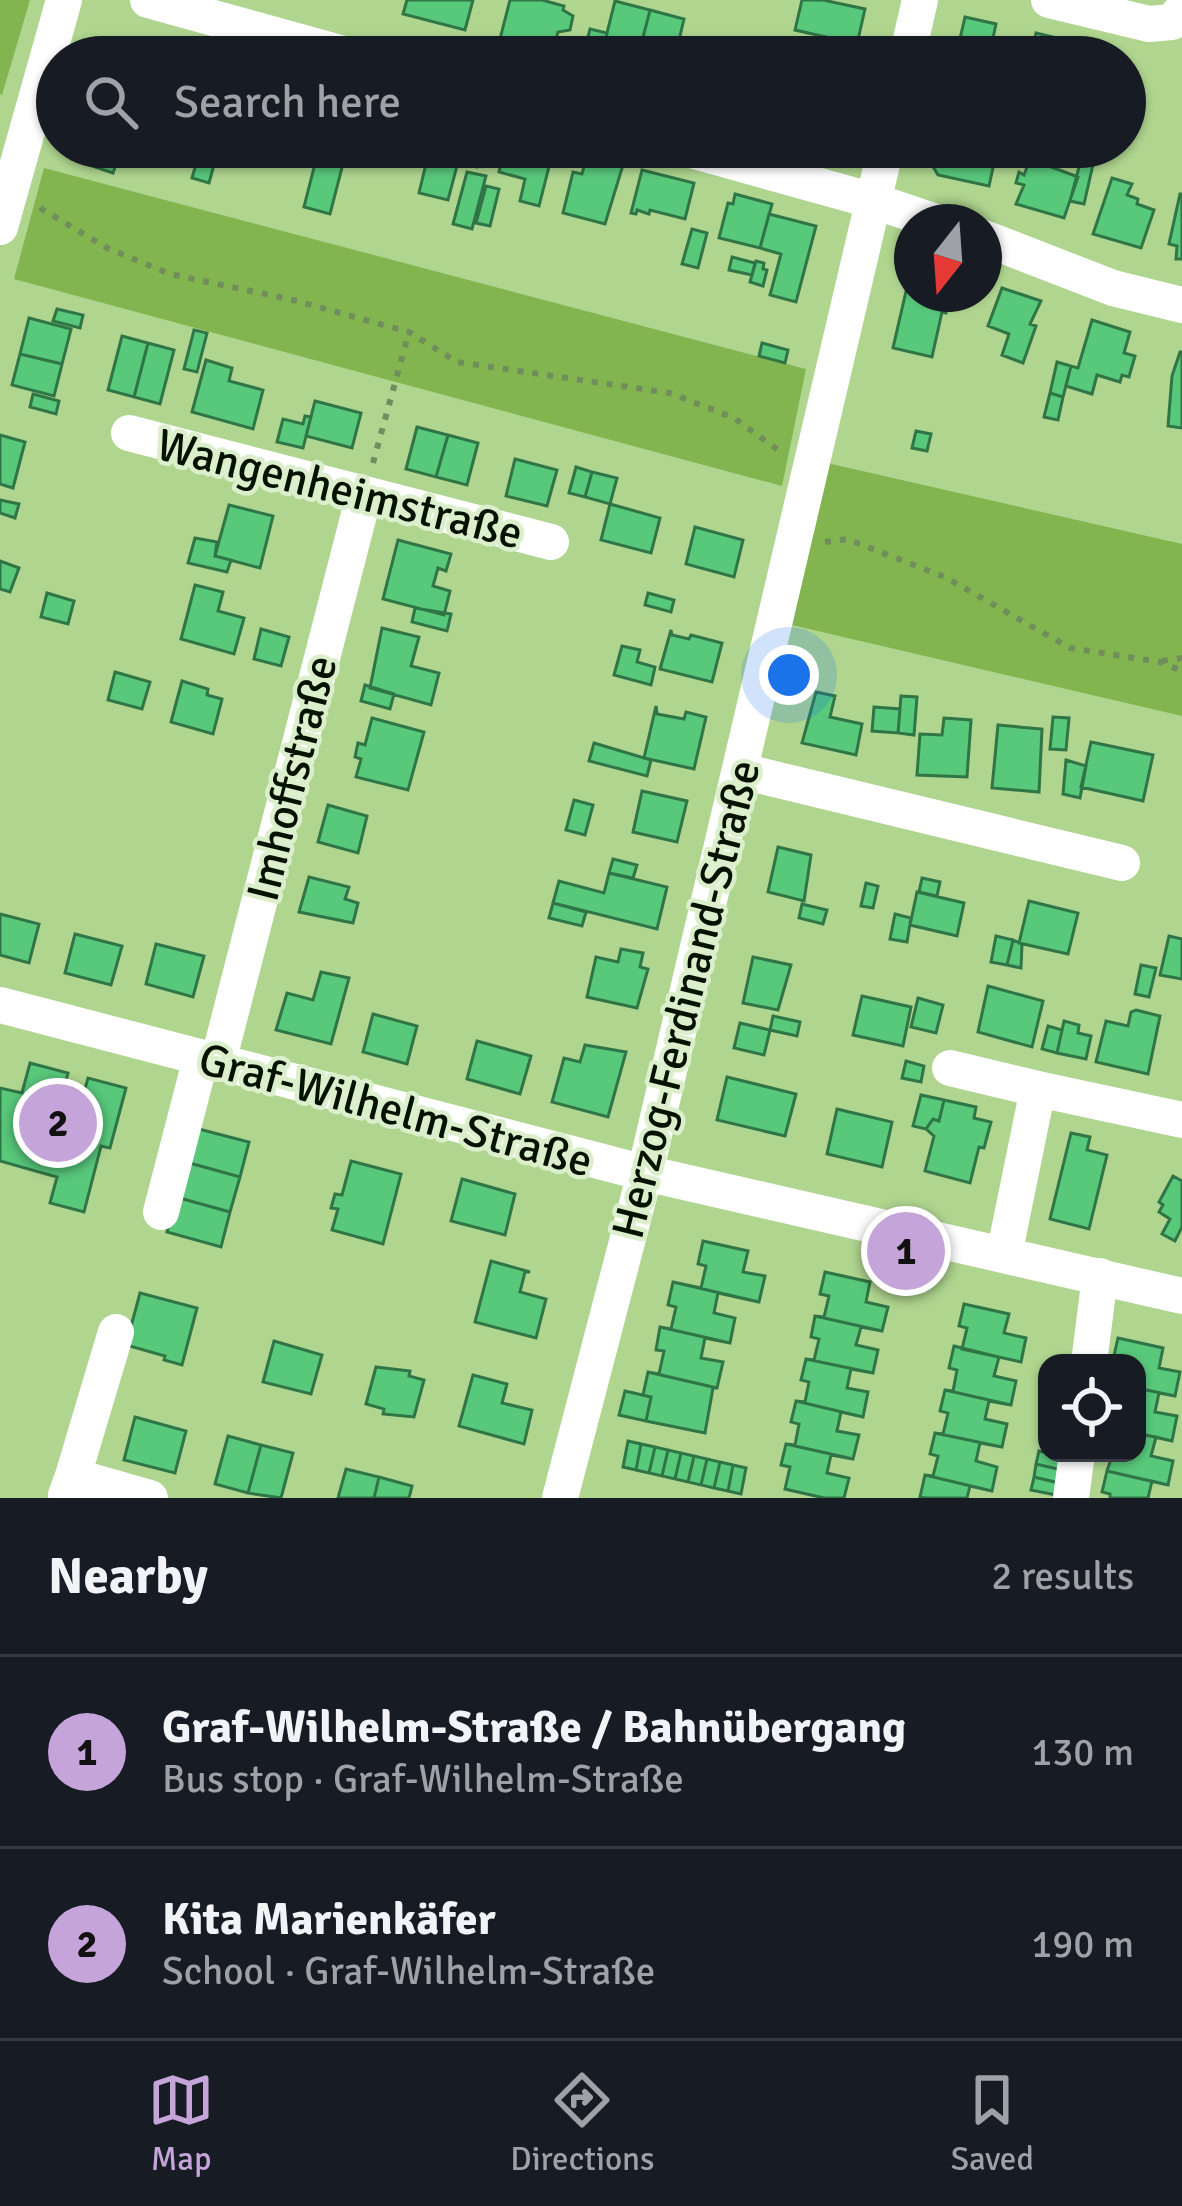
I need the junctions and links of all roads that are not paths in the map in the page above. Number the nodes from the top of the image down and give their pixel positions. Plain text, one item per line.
1 (64, 0) edge
2 (148, 0) edge
3 (920, 0) edge
4 (1049, 0) edge
5 (1182, 10) edge
6 (54, 36) edge
7 (279, 36) edge
8 (912, 36) edge
9 (36, 101) edge
10 (755, 168) edge
11 (881, 168) edge
12 (874, 201) junction
13 (894, 208) edge
14 (0, 226) edge
15 (1002, 245) edge
16 (1182, 305) edge
17 (129, 433) dead end
18 (364, 495) junction
19 (550, 542) dead end
20 (741, 771) junction
21 (1122, 862) dead end
22 (0, 1005) edge
23 (210, 1060) junction
24 (950, 1069) dead end
25 (1038, 1089) junction
26 (1182, 1120) edge
27 (644, 1173) junction
28 (161, 1212) dead end
29 (1004, 1255) junction
30 (1100, 1276) junction
31 (1182, 1296) edge
32 (116, 1332) dead end
33 (1090, 1354) edge
34 (1076, 1462) edge
35 (69, 1487) edge
36 (150, 1498) edge
37 (560, 1498) edge
38 (1071, 1498) edge

1 - 6 street
2 - 7 street
3 - 8 street
4 - 5 street
9 - 14 street
10 - 12 street
11 - 12 street, Herzog-Ferdinand-Straße
12 - 13 street
12 - 20 street, Herzog-Ferdinand-Straße
15 - 16 street
17 - 18 street, Wangenheimstraße
18 - 19 street, Wangenheimstraße
18 - 23 street, Imhoffstraße
20 - 21 street
20 - 27 street, Herzog-Ferdinand-Straße
22 - 23 street, Graf-Wilhelm-Straße
23 - 27 street, Graf-Wilhelm-Straße
23 - 28 street, Imhoffstraße
24 - 25 street
25 - 26 street
25 - 29 street
27 - 29 street, Graf-Wilhelm-Straße
27 - 37 street, Herzog-Ferdinand-Straße
29 - 30 street, Graf-Wilhelm-Straße
30 - 31 street, Graf-Wilhelm-Straße
30 - 33 street
32 - 35 street
34 - 38 street
35 - 36 street

